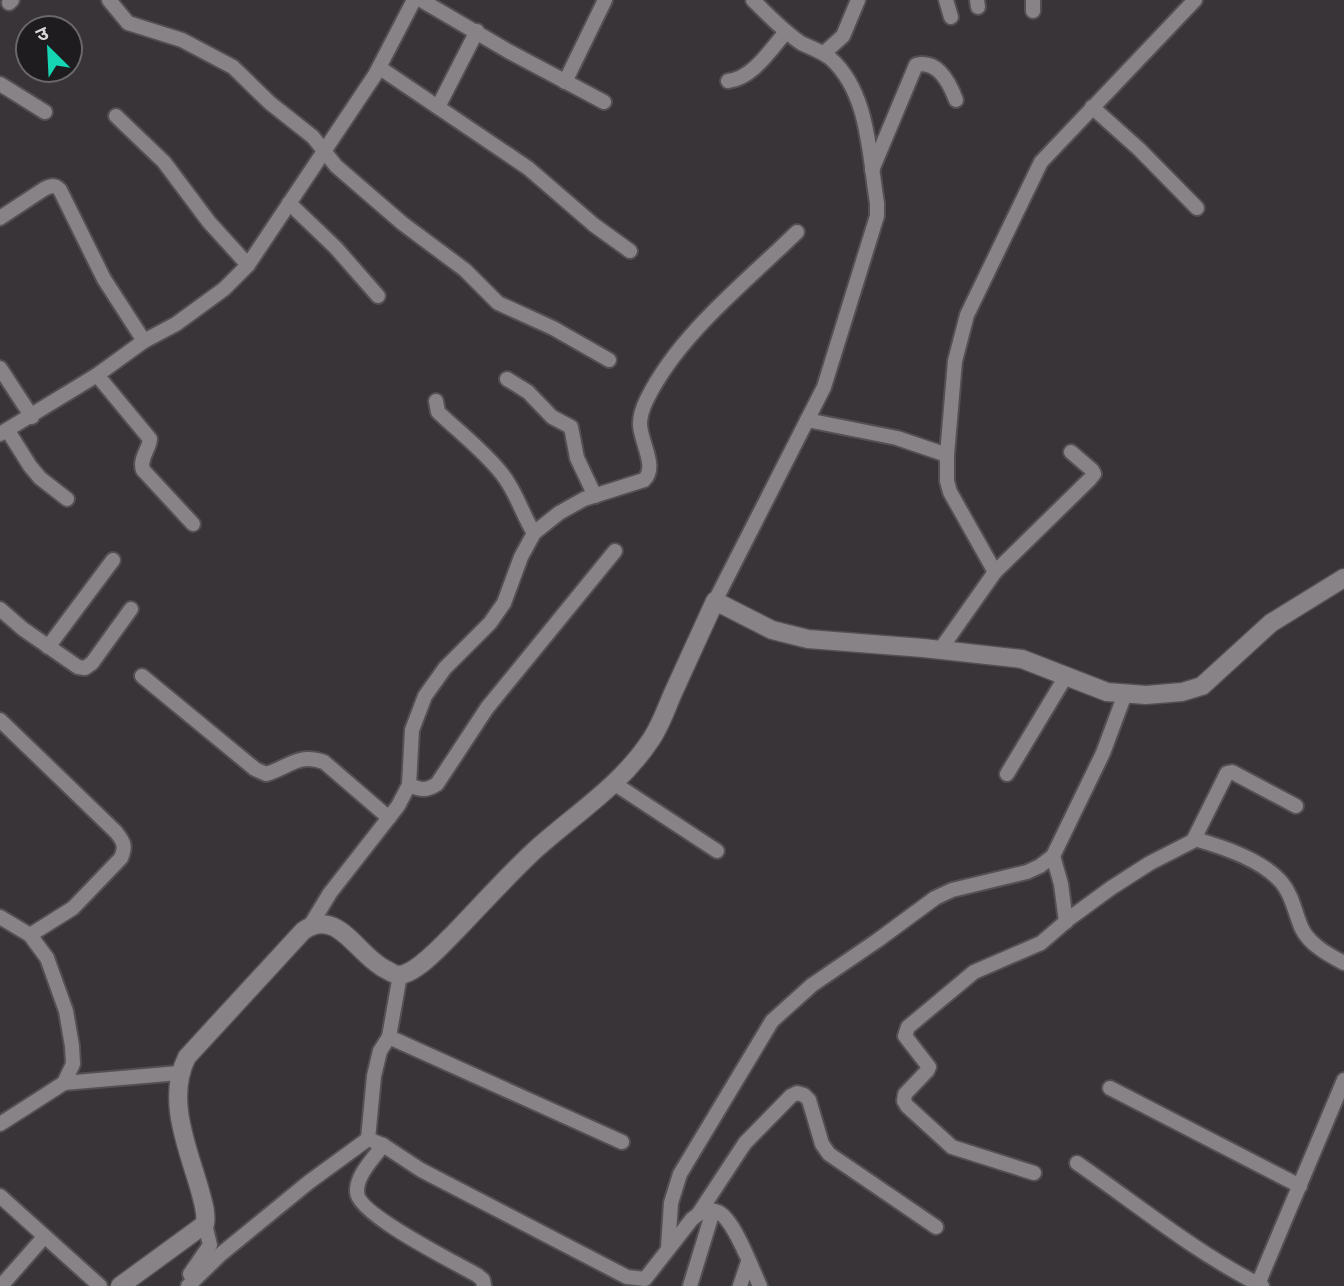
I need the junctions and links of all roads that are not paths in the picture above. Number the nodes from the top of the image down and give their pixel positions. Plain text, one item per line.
1 (109, 0) edge
2 (606, 0) edge
3 (753, 0) edge
4 (858, 0) edge
5 (946, 0) edge
6 (1195, 0) edge
7 (424, 2) edge
8 (951, 17) dead end
9 (477, 31) junction
10 (786, 32) junction
11 (824, 53) junction
12 (380, 68) junction
13 (728, 81) dead end
14 (565, 82) junction
15 (2, 89) edge
16 (956, 100) dead end
17 (604, 102) dead end
18 (438, 107) junction
19 (1092, 107) junction
20 (45, 112) dead end
21 (116, 116) dead end
22 (323, 152) junction
23 (872, 172) junction
24 (289, 203) junction
25 (1197, 208) dead end
26 (0, 218) edge
27 (797, 232) dead end
28 (630, 251) dead end
29 (248, 265) junction
30 (378, 296) dead end
31 (144, 341) junction
32 (609, 360) dead end
33 (0, 368) edge
34 (97, 375) junction
35 (507, 379) dead end
36 (436, 401) dead end
37 (32, 416) junction
38 (807, 420) junction
39 (4, 433) edge
40 (1071, 452) dead end
41 (947, 455) junction
42 (595, 496) junction
43 (67, 499) dead end
44 (193, 524) dead end
45 (534, 533) junction
46 (615, 551) dead end
47 (113, 560) dead end
48 (995, 572) junction
49 (1344, 578) edge
50 (715, 601) junction
51 (0, 608) edge
52 (131, 608) dead end
53 (48, 647) junction
54 (940, 650) junction
55 (142, 676) dead end
56 (1066, 676) junction
57 (1125, 694) junction
58 (0, 720) edge
59 (1006, 774) dead end
60 (615, 784) junction
61 (409, 785) junction
62 (1296, 806) dead end
63 (389, 818) junction
64 (1195, 839) junction
65 (717, 851) dead end
66 (1053, 856) junction
67 (0, 917) edge
68 (1066, 922) junction
69 (310, 926) junction
70 (30, 935) junction
71 (1344, 963) edge
72 (400, 975) junction
73 (389, 1037) junction
74 (179, 1073) junction
75 (1344, 1080) edge
76 (64, 1083) junction
77 (1110, 1088) dead end
78 (0, 1124) edge
79 (369, 1139) junction
80 (622, 1142) dead end
81 (383, 1145) junction
82 (1077, 1163) dead end
83 (1034, 1173) dead end
84 (1300, 1186) junction
85 (0, 1196) edge
86 (706, 1212) junction
87 (205, 1224) junction
88 (936, 1227) dead end
89 (44, 1237) junction
90 (668, 1248) junction
91 (748, 1262) junction
92 (1260, 1285) edge
93 (1, 1286) edge
94 (100, 1286) edge
95 (120, 1286) edge
96 (181, 1286) edge
97 (188, 1286) edge
98 (484, 1286) edge
99 (690, 1286) edge
100 (740, 1286) edge
101 (760, 1286) edge

1 - 22 street
2 - 14 street
3 - 10 street
4 - 11 street
5 - 8 street
6 - 19 street
7 - 9 street
7 - 12 street
9 - 14 street
9 - 18 street
10 - 11 street
10 - 13 street
11 - 23 street
12 - 18 street
12 - 22 street
14 - 17 street
15 - 20 street
16 - 23 street
18 - 28 street
19 - 25 street
19 - 41 street
21 - 29 street
22 - 24 street
22 - 32 street
23 - 38 street
24 - 29 street
24 - 30 street
26 - 31 street
27 - 42 street
29 - 31 street
31 - 34 street
33 - 37 street
34 - 37 street
34 - 44 street
35 - 42 street
36 - 45 street
37 - 39 street
38 - 41 street
38 - 50 street
39 - 43 street
40 - 48 street
41 - 48 street
42 - 45 street
45 - 61 street
46 - 61 street
47 - 53 street
48 - 54 street
49 - 57 street
50 - 54 street
50 - 60 street
51 - 53 street
52 - 53 street
54 - 56 street
55 - 63 street
56 - 57 street
56 - 59 street
57 - 66 street
58 - 70 street
60 - 65 street
60 - 72 street
61 - 63 street
62 - 64 street
63 - 69 street
64 - 68 street
64 - 71 street
66 - 68 street
66 - 90 street
67 - 70 street
68 - 83 street
69 - 72 street
69 - 74 street
70 - 76 street
72 - 73 street
73 - 79 street
73 - 80 street
74 - 76 street
74 - 87 street
75 - 84 street
76 - 78 street
77 - 84 street
79 - 81 street
79 - 97 street
81 - 90 street
81 - 98 street
82 - 92 street
84 - 92 street
85 - 89 street
86 - 88 street
86 - 90 street
86 - 91 street
86 - 99 street
87 - 95 street
87 - 96 street
89 - 93 street
89 - 94 street
91 - 100 street
91 - 101 street

